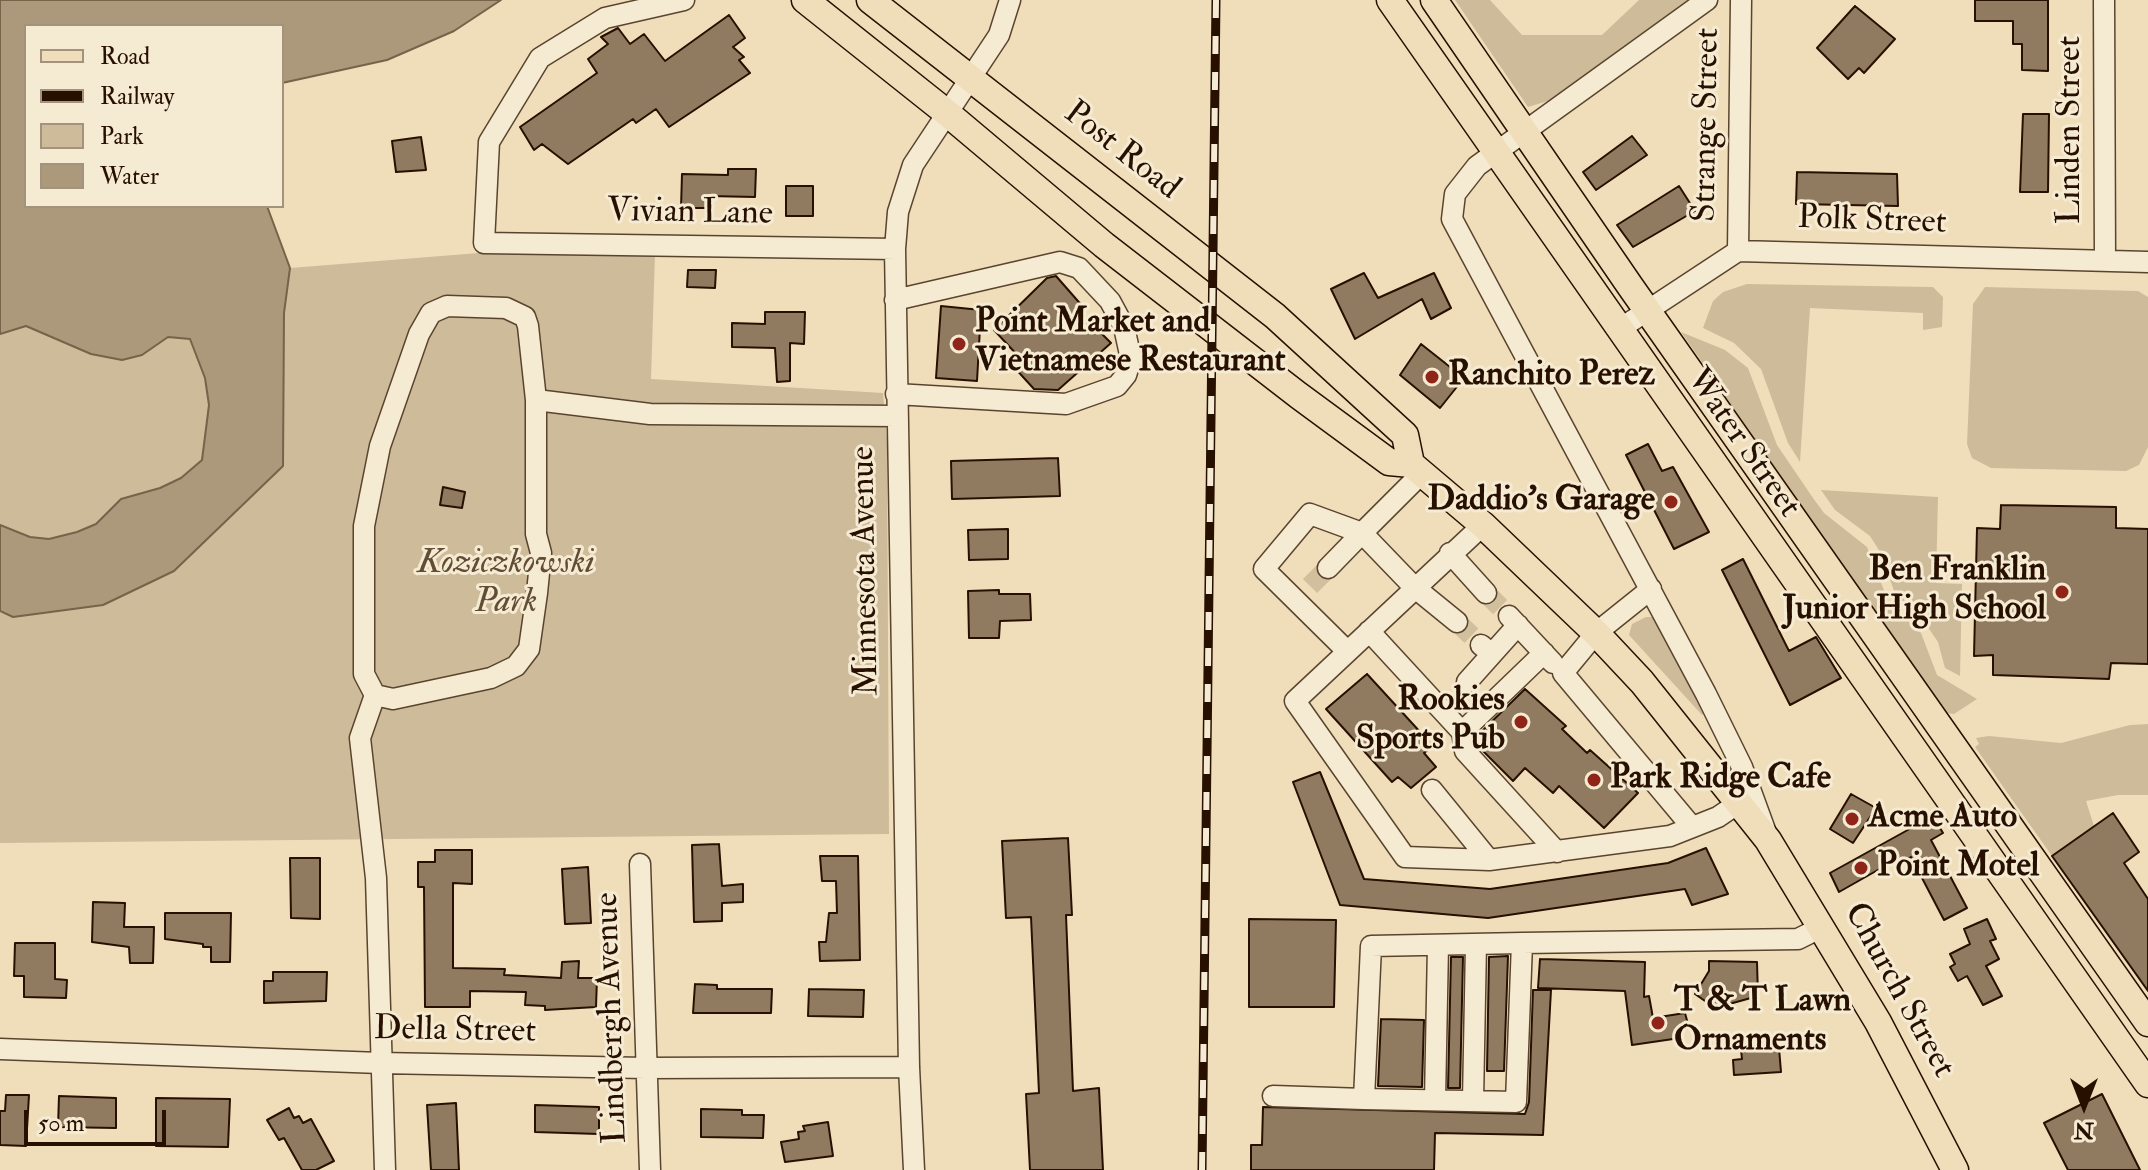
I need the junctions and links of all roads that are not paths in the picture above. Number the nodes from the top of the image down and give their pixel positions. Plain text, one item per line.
1 (684, 0) edge
2 (805, 0) edge
3 (870, 0) edge
4 (1010, 0) edge
5 (1390, 0) edge
6 (1434, 0) edge
7 (1707, 0) edge
8 (1741, 0) edge
9 (2104, 0) edge
10 (970, 79) junction
11 (947, 113) junction
12 (1523, 133) junction
13 (1494, 153) junction
14 (895, 249) junction
15 (1738, 251) junction
16 (2105, 261) junction
17 (2148, 262) edge
18 (895, 300) junction
19 (1647, 310) junction
20 (1618, 330) junction
21 (896, 394) junction
22 (536, 400) junction
23 (896, 416) junction
24 (1416, 469) junction
25 (1483, 525) junction
26 (1362, 533) junction
27 (1450, 553) junction
28 (1328, 568) tunnel mouth
29 (1414, 587) junction
30 (1651, 589) junction
31 (1486, 593) tunnel mouth
32 (1457, 622) tunnel mouth
33 (1369, 631) junction
34 (1596, 633) junction
35 (1347, 651) junction
36 (1544, 653) junction
37 (1563, 673) junction
38 (1467, 682) dead end
39 (375, 695) junction
40 (1462, 732) junction
41 (1432, 790) dead end
42 (1740, 802) junction
43 (1692, 827) junction
44 (1768, 840) junction
45 (1557, 852) junction
46 (1489, 860) junction
47 (640, 864) dead end
48 (1822, 927) junction
49 (1522, 943) junction
50 (1476, 944) junction
51 (1438, 945) junction
52 (2148, 1023) edge
53 (0, 1049) edge
54 (380, 1063) junction
55 (909, 1067) junction
56 (645, 1068) junction
57 (2148, 1084) edge
58 (1273, 1096) dead end
59 (1364, 1099) junction
60 (1435, 1100) junction
61 (1473, 1101) junction
62 (385, 1170) edge
63 (650, 1170) edge
64 (914, 1170) edge
65 (1955, 1170) edge

1 - 14 street, Vivian Lane
2 - 11 main road
3 - 10 main road, Post Road
4 - 10 street, Minnesota Avenue
5 - 13 main road, Water Street
6 - 12 main road, Water Street
7 - 12 street, Church Street
8 - 15 street, Strange Street
9 - 16 street, Linden Street
10 - 11 street, Minnesota Avenue
10 - 24 main road, Post Road
11 - 14 street, Minnesota Avenue
11 - 24 main road
12 - 13 street, Church Street
12 - 19 main road, Water Street
13 - 20 main road, Water Street
13 - 30 street, Church Street
14 - 18 street, Minnesota Avenue
15 - 16 street, Polk Street
15 - 19 street
16 - 17 street, Polk Street
18 - 21 street, Minnesota Avenue
18 - 21 street
19 - 20 street
19 - 52 main road, Water Street
20 - 57 main road, Water Street
21 - 23 street, Minnesota Avenue
22 - 23 street
22 - 39 street
22 - 39 street
23 - 55 street, Minnesota Avenue
24 - 25 main road
24 - 26 street
25 - 27 street
25 - 34 main road
26 - 28 street
26 - 29 street
26 - 35 street
27 - 29 street
27 - 31 street
29 - 32 street
29 - 33 street
30 - 34 street
30 - 44 street, Church Street
33 - 35 street
33 - 40 street
34 - 37 street
34 - 42 main road
35 - 46 street
36 - 37 street
36 - 38 street
36 - 40 street
37 - 43 street
39 - 54 street
40 - 45 street
41 - 46 street
42 - 43 street
42 - 44 main road
43 - 45 street
44 - 48 main road, Church Street
45 - 46 street
47 - 56 street, Lindbergh Avenue
48 - 49 street
48 - 65 main road, Church Street
49 - 50 street
49 - 61 street
50 - 51 street
50 - 61 street
51 - 59 street
51 - 60 street
53 - 54 street, Della Street
54 - 56 street, Della Street
54 - 62 street
55 - 56 street, Della Street
55 - 64 street, Minnesota Avenue
56 - 63 street, Lindbergh Avenue
58 - 59 street
59 - 60 street
60 - 61 street

